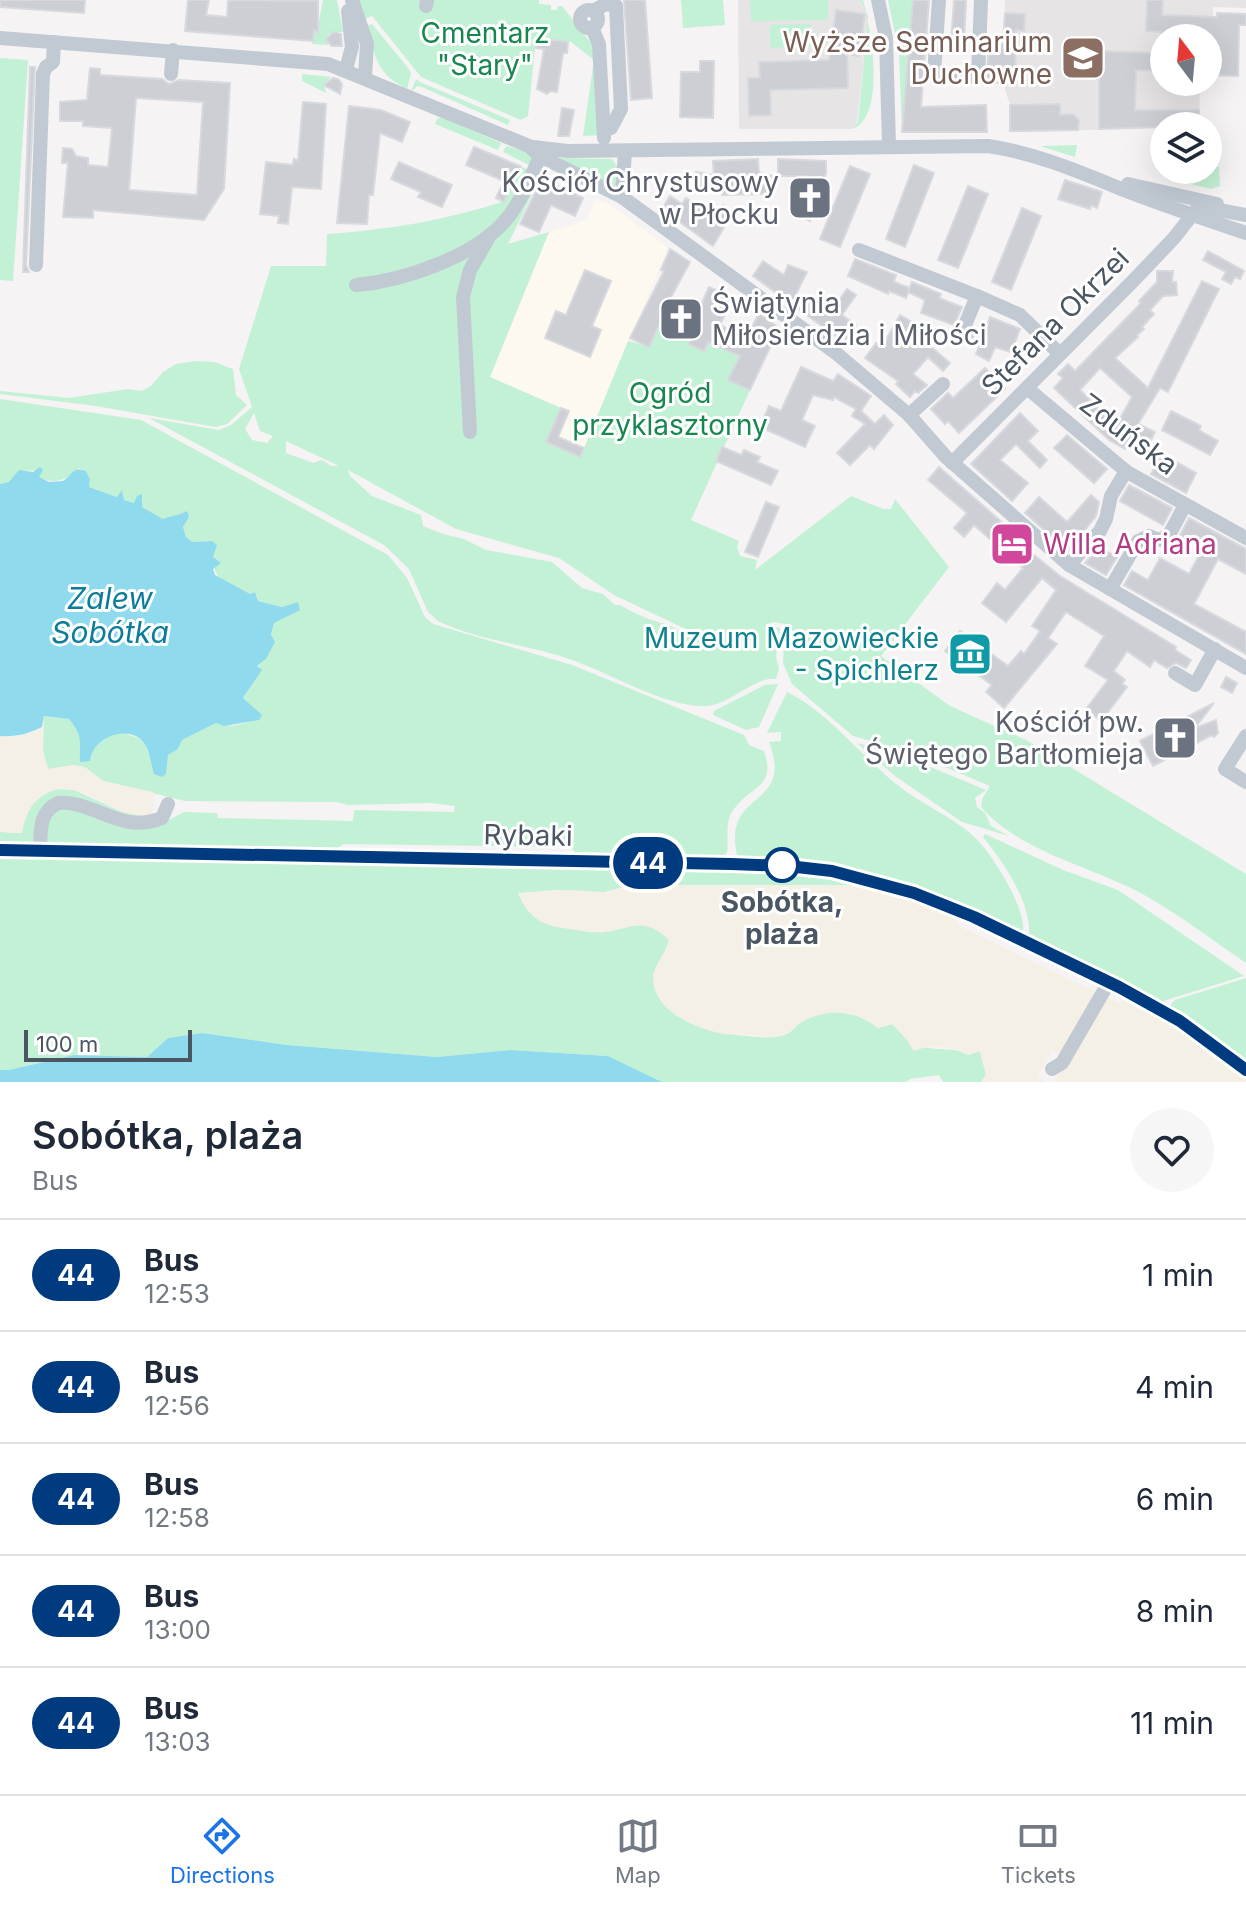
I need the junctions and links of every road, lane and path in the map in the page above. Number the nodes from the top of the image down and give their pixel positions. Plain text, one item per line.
1 (350, 0) edge
2 (878, 0) edge
3 (939, 0) edge
4 (981, 0) edge
5 (0, 38) edge
6 (54, 42) junction
7 (173, 50) junction
8 (346, 69) junction
9 (171, 74) dead end
10 (365, 77) junction
11 (604, 130) junction
12 (889, 146) junction
13 (534, 151) junction
14 (605, 151) junction
15 (625, 151) junction
16 (1096, 178) junction
17 (1178, 195) junction
18 (622, 197) junction
19 (1246, 213) edge
20 (1192, 216) junction
21 (1246, 232) edge
22 (490, 235) junction
23 (859, 250) dead end
24 (36, 265) dead end
25 (356, 285) dead end
26 (977, 296) junction
27 (963, 330) dead end
28 (1060, 354) junction
29 (943, 384) dead end
30 (1027, 388) junction
31 (909, 415) junction
32 (470, 432) dead end
33 (952, 463) junction
34 (1126, 471) junction
35 (1185, 505) junction
36 (1246, 538) edge
37 (1069, 565) junction
38 (1110, 589) junction
39 (1215, 649) junction
40 (1246, 668) edge
41 (1175, 673) dead end
42 (1246, 736) edge
43 (1246, 782) edge
44 (168, 804) dead end
45 (0, 850) edge
46 (40, 851) junction
47 (1109, 982) junction
48 (1052, 1069) dead end
49 (1246, 1070) edge

1 - 8 street
1 - 10 street
2 - 12 street
3 - 4 street
5 - 6 street
6 - 7 street
6 - 24 street
7 - 8 street
7 - 9 street
8 - 10 street
10 - 13 street
11 - 11 street
11 - 14 street
12 - 15 street
12 - 16 street
13 - 14 street
13 - 18 street
13 - 22 street
14 - 15 street
15 - 18 street
16 - 17 street
16 - 20 street
17 - 19 street
17 - 20 street
18 - 31 street
19 - 20 street
20 - 21 street
20 - 28 street, Stefana Okrzei
22 - 25 street
22 - 32 street
23 - 26 street
26 - 27 street
26 - 28 street
28 - 30 street, Stefana Okrzei
29 - 31 street
30 - 33 street, Stefana Okrzei
30 - 34 street, Zduńska
31 - 33 street
33 - 37 street
34 - 35 street, Zduńska
34 - 37 street
35 - 36 street, Zduńska
35 - 38 street
37 - 38 street
38 - 39 street
39 - 40 street
39 - 41 street
42 - 43 street
44 - 46 street
45 - 46 street, Rybaki
46 - 47 street, Rybaki
47 - 48 street
47 - 49 street, Rybaki

